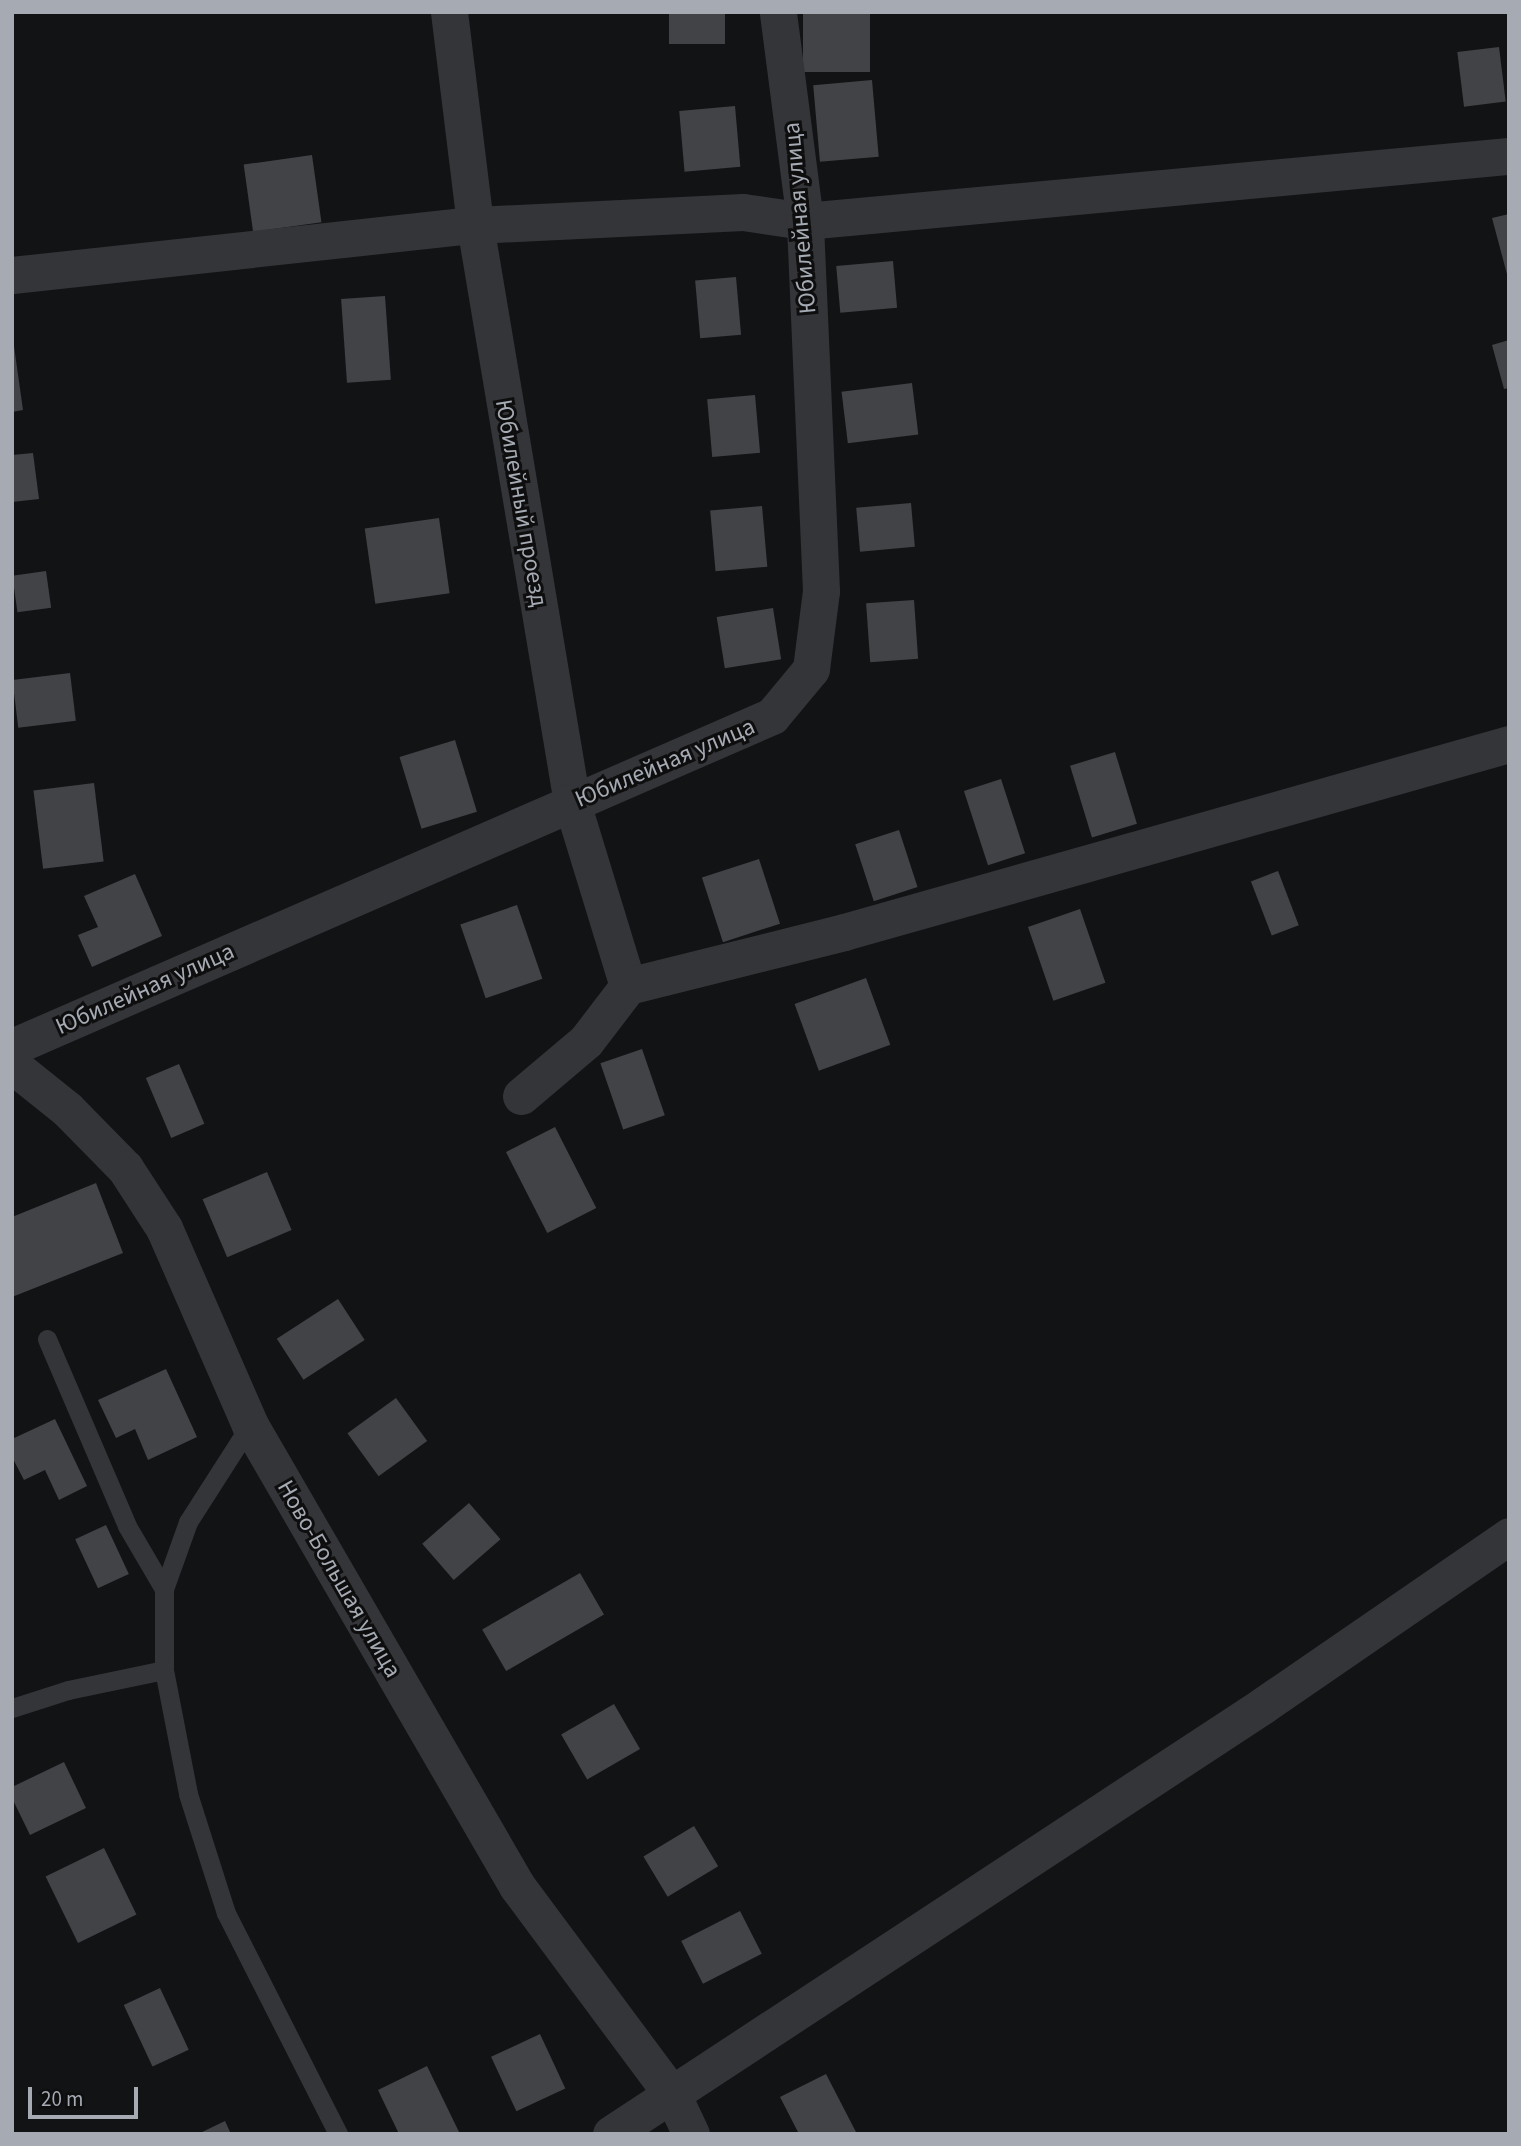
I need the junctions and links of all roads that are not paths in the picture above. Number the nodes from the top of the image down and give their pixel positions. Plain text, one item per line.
1 (449, 12) edge
2 (778, 12) edge
3 (1509, 156) edge
4 (805, 221) junction
5 (475, 225) junction
6 (12, 275) edge
7 (1509, 744) edge
8 (572, 803) junction
9 (628, 986) junction
10 (12, 1047) edge
11 (12, 1065) edge
12 (520, 1096) dead end
13 (47, 1339) dead end
14 (250, 1425) junction
15 (1509, 1536) edge
16 (164, 1589) junction
17 (164, 1670) junction
18 (12, 1708) edge
19 (673, 2096) junction
20 (338, 2134) edge
21 (611, 2134) edge
22 (691, 2134) edge

1 - 5 street, Юбилейный проезд
2 - 4 street, Юбилейная улица
3 - 4 street
4 - 5 street
4 - 8 street, Юбилейная улица
5 - 6 street
5 - 8 street, Юбилейный проезд
7 - 9 street
8 - 9 street, Юбилейный проезд
8 - 10 street, Юбилейная улица
9 - 12 street
11 - 14 street, Ново-Большая улица
13 - 16 lane
14 - 16 lane
14 - 19 street, Ново-Большая улица
15 - 19 street
16 - 17 lane
17 - 18 lane
17 - 20 lane
19 - 21 street
19 - 22 street, Ново-Большая улица

